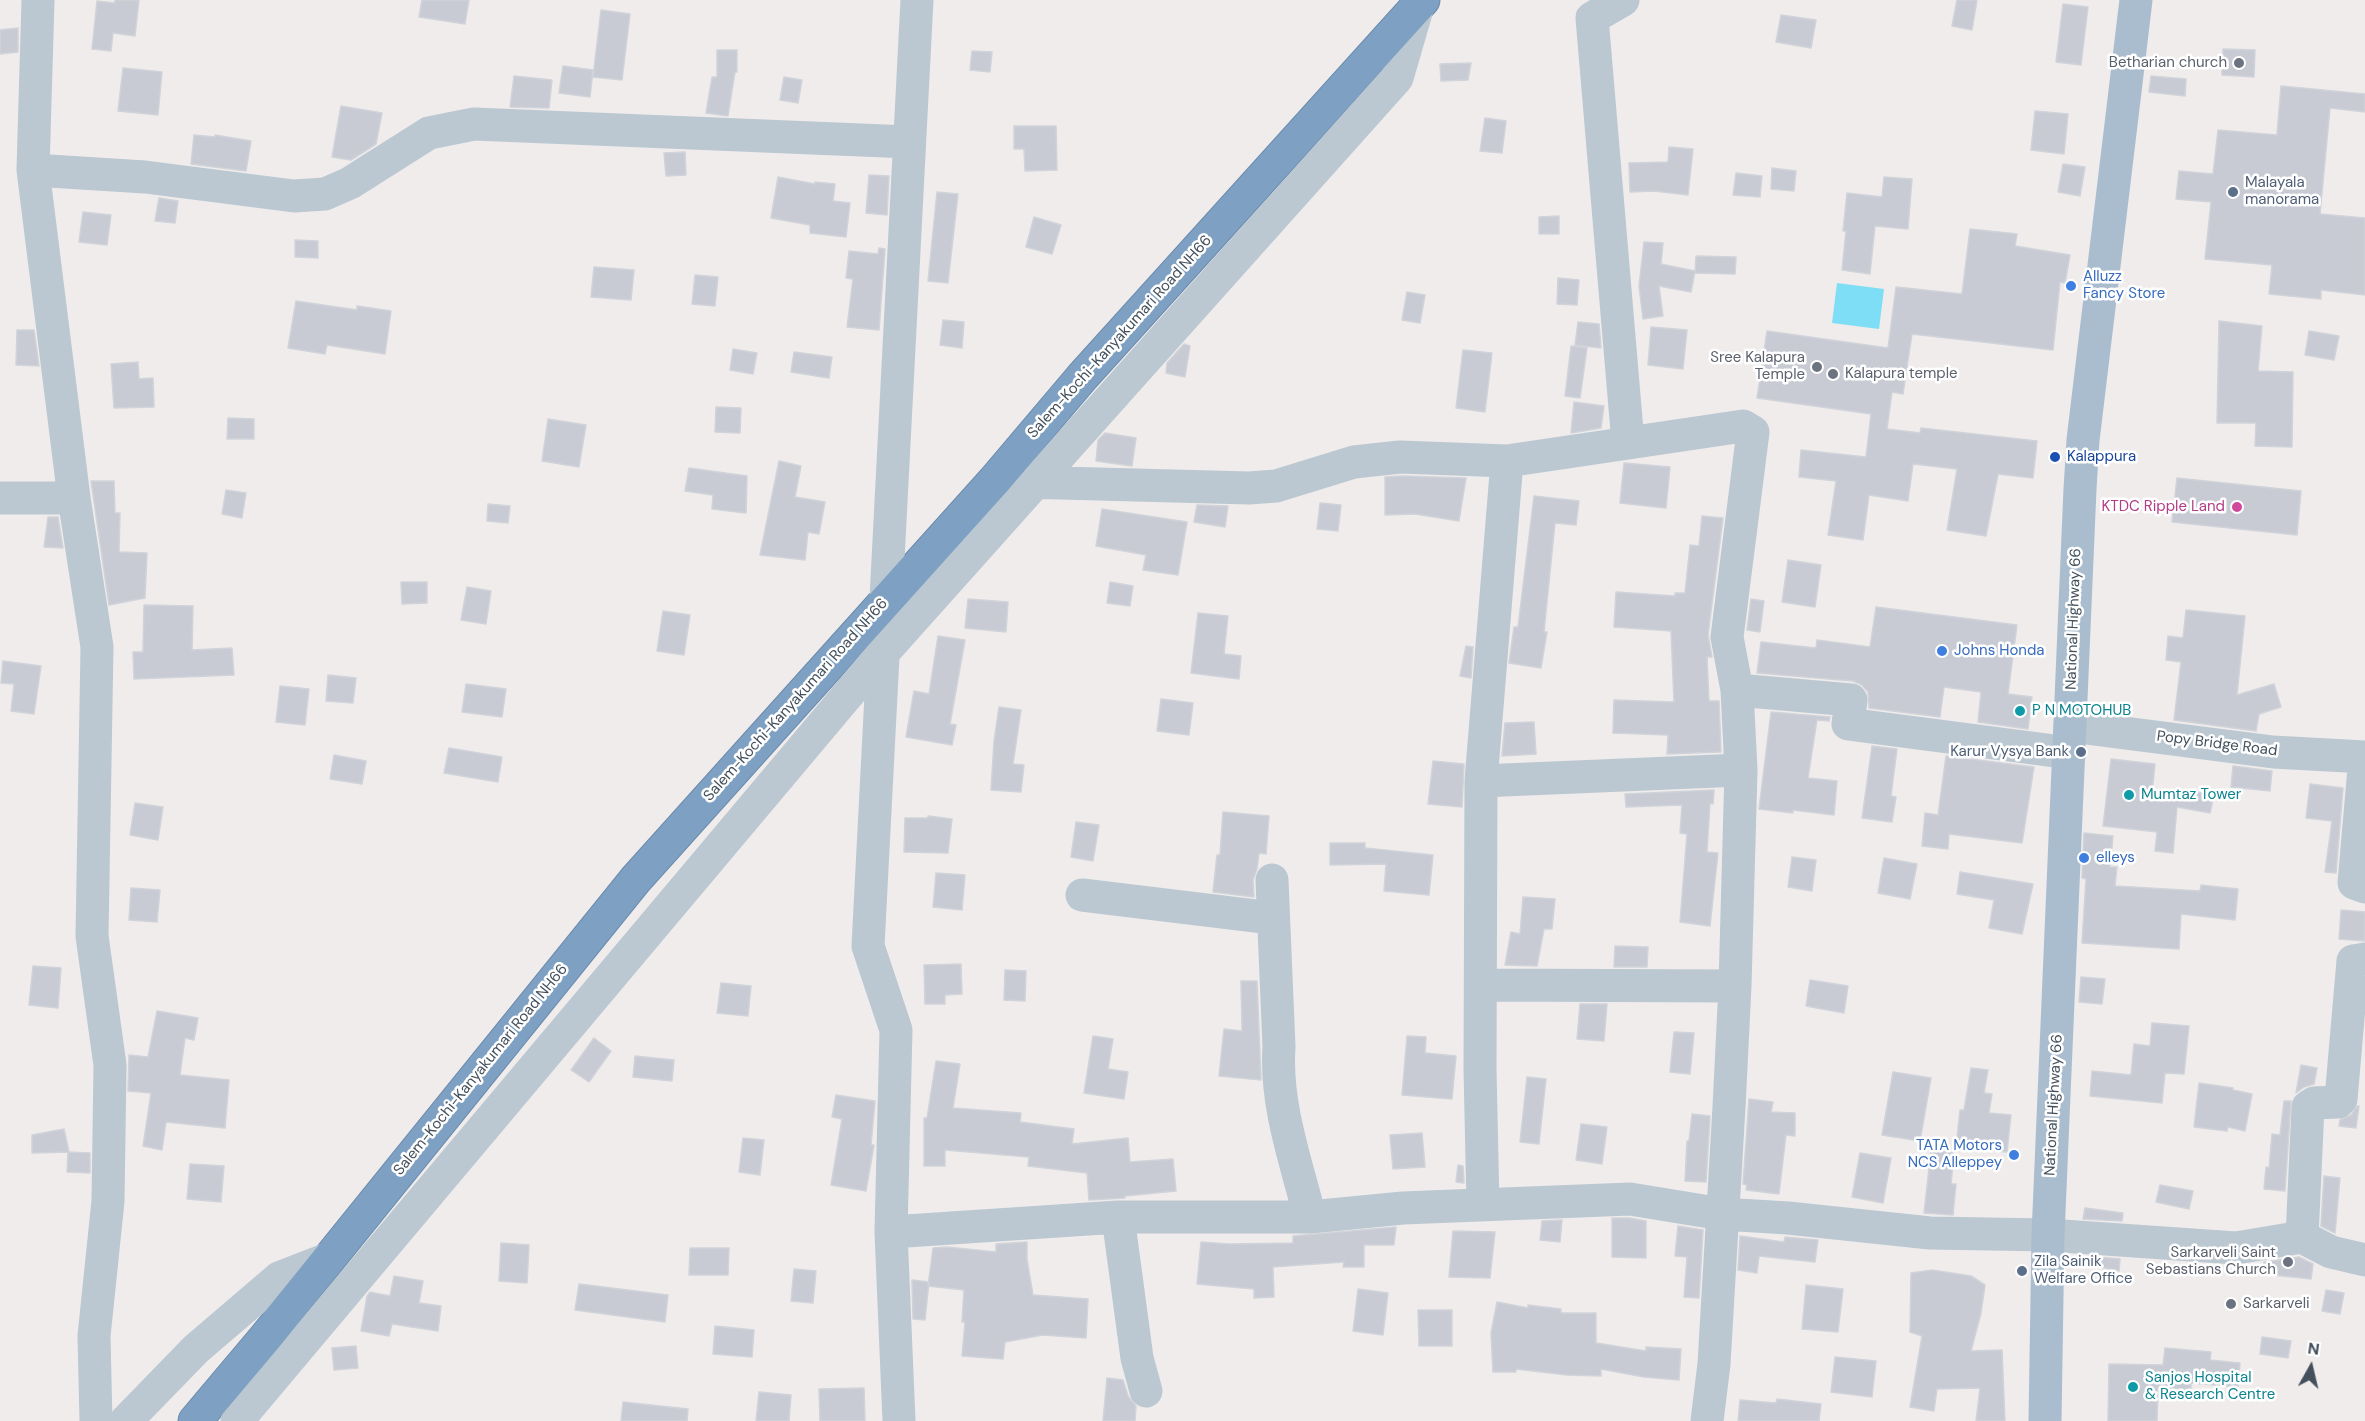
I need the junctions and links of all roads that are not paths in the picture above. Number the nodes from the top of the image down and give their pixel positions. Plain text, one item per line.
1 (38, 0) edge
2 (917, 0) edge
3 (1623, 0) edge
4 (2136, 0) edge
5 (1420, 4) edge
6 (909, 142) junction
7 (33, 170) junction
8 (1628, 443) junction
9 (1508, 461) junction
10 (993, 481) junction
11 (1036, 482) junction
12 (0, 498) edge
13 (74, 498) junction
14 (884, 601) junction
15 (882, 654) junction
16 (1737, 690) junction
17 (2070, 740) junction
18 (2365, 757) edge
19 (1742, 770) junction
20 (1481, 781) junction
21 (1272, 880) dead end
22 (2365, 887) edge
23 (1082, 895) dead end
24 (1272, 918) junction
25 (2365, 959) edge
26 (1481, 985) junction
27 (1735, 986) junction
28 (1483, 1205) junction
29 (1722, 1214) junction
30 (1118, 1217) junction
31 (1310, 1217) junction
32 (891, 1232) junction
33 (2048, 1235) junction
34 (2302, 1237) junction
35 (328, 1259) junction
36 (2365, 1260) edge
37 (1146, 1391) dead end
38 (96, 1421) edge
39 (126, 1421) edge
40 (195, 1421) edge
41 (237, 1421) edge
42 (899, 1421) edge
43 (1707, 1421) edge
44 (2045, 1421) edge

1 - 7 street
2 - 6 street
3 - 8 street
4 - 17 main road, National Highway 66
5 - 10 highway, Salem-Kochi-Kanyakumari Road NH66
5 - 11 street
6 - 7 street
6 - 14 street
7 - 13 street
8 - 9 street
8 - 16 street
9 - 11 street
9 - 20 street
10 - 11 street
10 - 14 highway, Salem-Kochi-Kanyakumari Road NH66
11 - 15 street
12 - 13 street
13 - 38 street
14 - 15 street
14 - 35 highway, Salem-Kochi-Kanyakumari Road NH66
15 - 32 street
15 - 41 street
16 - 17 street, Popy Bridge Road
16 - 19 street
17 - 18 street, Popy Bridge Road
17 - 33 main road, National Highway 66
18 - 22 street
19 - 20 street
19 - 27 street
20 - 26 street
21 - 24 street
23 - 24 street
24 - 31 street
25 - 34 street
26 - 27 street
26 - 28 street
27 - 29 street
28 - 29 street
28 - 31 street
29 - 33 street
29 - 43 street
30 - 31 street
30 - 32 street
30 - 37 street
32 - 42 street
33 - 34 street
33 - 44 main road, National Highway 66
34 - 36 street
35 - 39 street
35 - 40 highway, Salem-Kochi-Kanyakumari Road NH66

